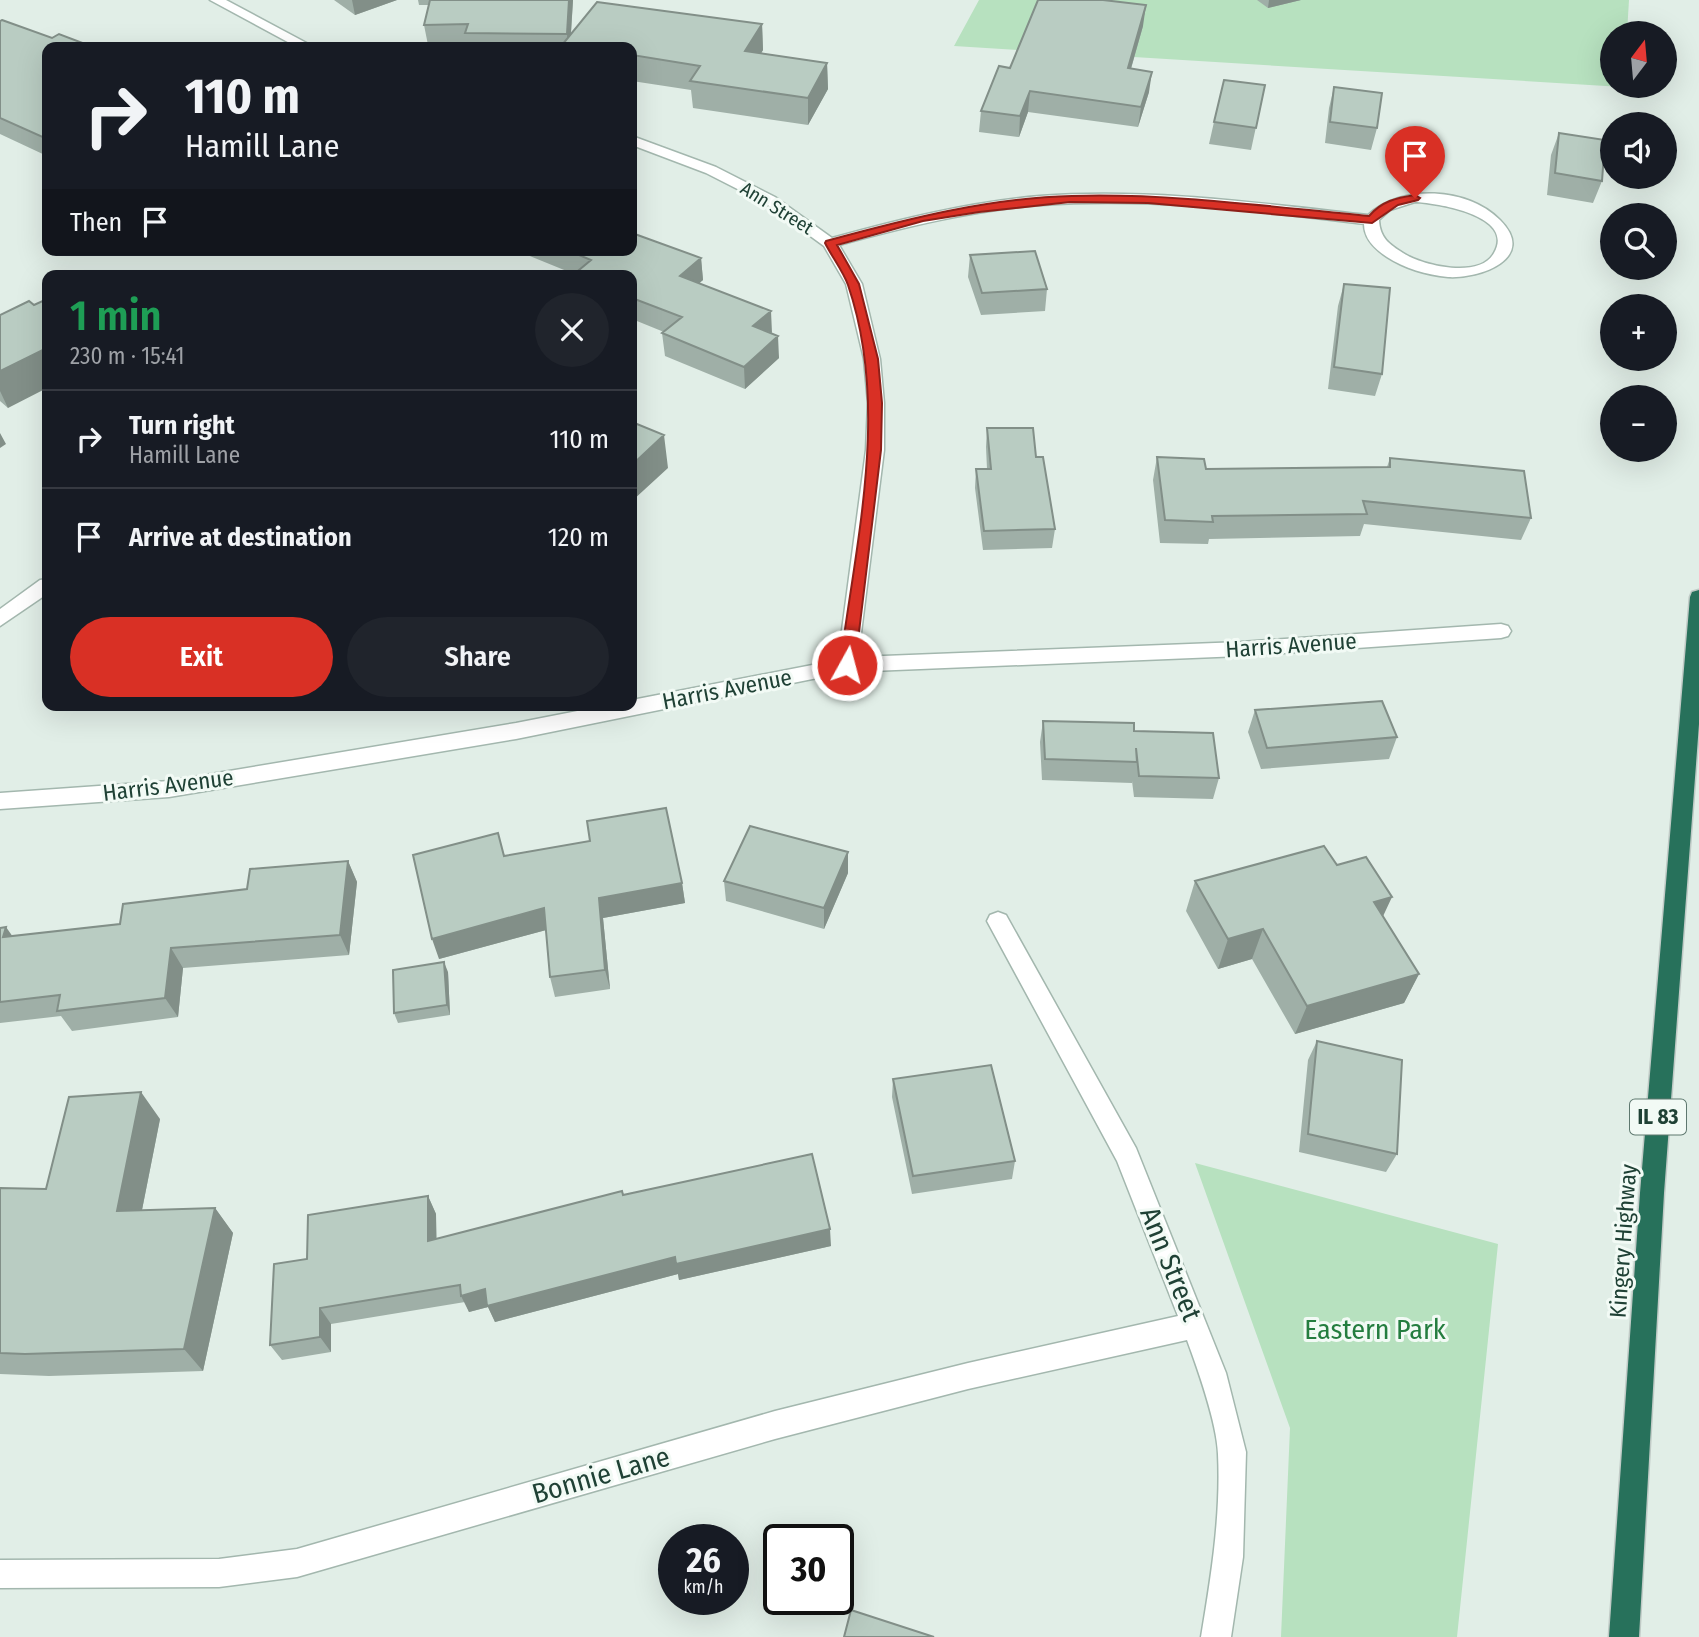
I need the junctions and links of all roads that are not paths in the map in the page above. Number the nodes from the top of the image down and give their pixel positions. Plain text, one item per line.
1 (216, 0) edge
2 (297, 42) edge
3 (637, 142) edge
4 (1372, 220) junction
5 (831, 243) junction
6 (42, 589) edge
7 (1699, 597) edge
8 (0, 619) edge
9 (1502, 631) dead end
10 (847, 665) junction
11 (637, 707) edge
12 (616, 711) edge
13 (0, 801) edge
14 (998, 921) dead end
15 (1196, 1325) junction
16 (0, 1574) edge
17 (1216, 1637) edge
18 (1624, 1637) edge

1 - 2 street
3 - 5 street, Ann Street
4 - 4 street
4 - 5 street
5 - 10 street, Ann Street
6 - 8 street
7 - 18 highway, Kingery Highway / IL 83
9 - 10 street, Harris Avenue
10 - 11 street, Harris Avenue
12 - 13 street, Harris Avenue
14 - 15 street, Ann Street
15 - 16 street, Bonnie Lane
15 - 17 street, Ann Street

